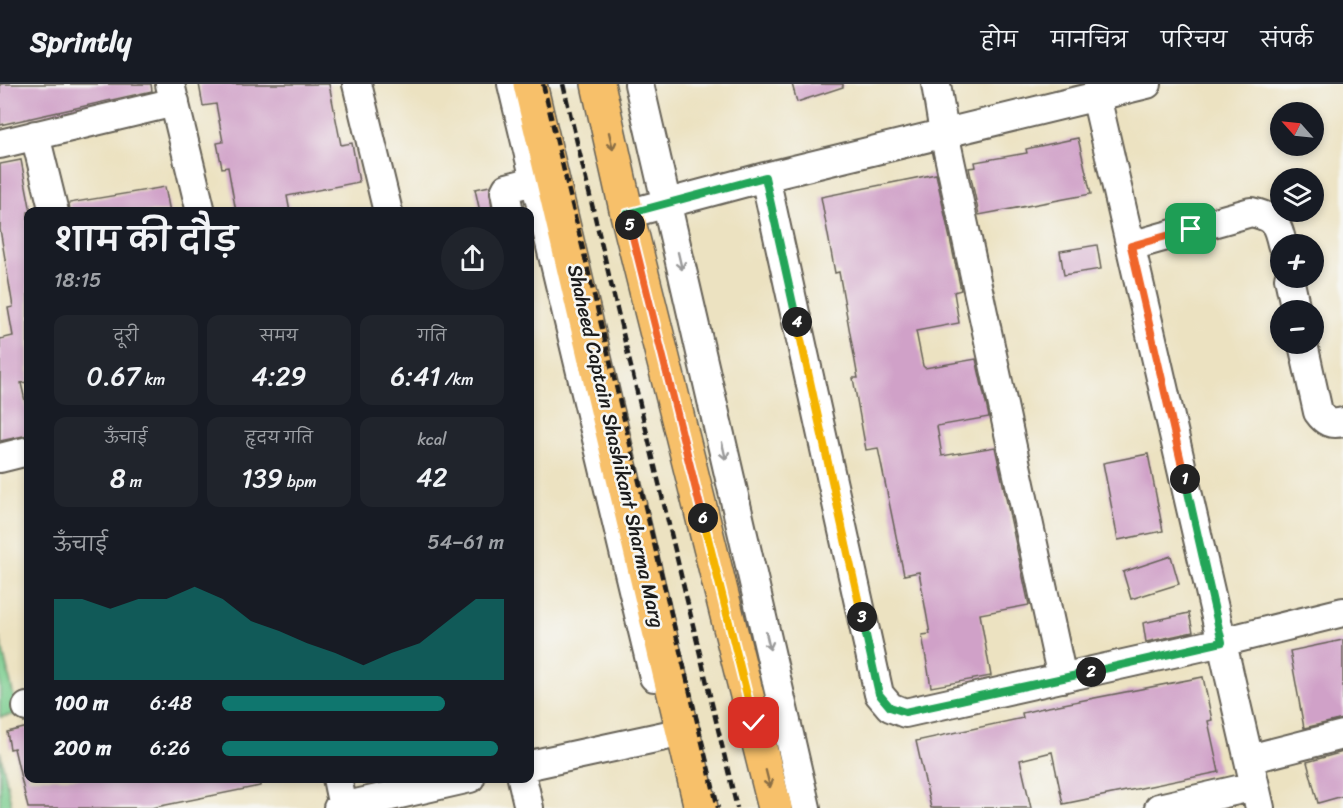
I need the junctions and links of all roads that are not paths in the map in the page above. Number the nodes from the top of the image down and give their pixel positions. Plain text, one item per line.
1 (357, 84) edge
2 (512, 84) edge
3 (530, 84) edge
4 (598, 84) edge
5 (639, 84) edge
6 (936, 84) edge
7 (1147, 84) edge
8 (173, 93) edge
9 (1096, 96) junction
10 (944, 133) junction
11 (35, 135) junction
12 (0, 144) edge
13 (765, 177) junction
14 (534, 181) junction
15 (666, 204) junction
16 (53, 207) edge
17 (200, 207) edge
18 (387, 207) edge
19 (508, 207) edge
20 (627, 214) junction
21 (537, 222) edge
22 (1279, 234) edge
23 (1131, 246) junction
24 (1305, 354) edge
25 (1343, 422) edge
26 (24, 452) edge
27 (0, 458) edge
28 (1343, 612) edge
29 (1222, 642) junction
30 (1062, 678) junction
31 (676, 734) junction
32 (1343, 735) edge
33 (1249, 759) junction
34 (534, 764) edge
35 (338, 783) edge
36 (448, 783) edge
37 (523, 783) edge
38 (1258, 797) edge
39 (341, 807) edge
40 (529, 808) edge
41 (684, 808) edge
42 (701, 808) edge
43 (775, 808) edge
44 (806, 808) edge
45 (1159, 808) edge

1 - 18 street
2 - 14 street
3 - 31 main road, Shaheed Captain Shashikant Sharma Marg
4 -> 20 main road
5 - 15 street
6 - 10 street
7 - 9 street
8 - 11 street
8 - 17 street
9 - 10 street
9 - 23 street
10 - 13 street
10 - 30 street
11 - 12 street
11 - 16 street
13 - 15 street
13 - 30 street
14 - 19 street
14 - 21 street
15 - 20 street
15 -> 44 street
20 -> 43 main road
21 - 31 street
22 - 23 street
23 - 29 street
24 - 25 street
26 - 27 street
28 - 29 street
29 - 30 street
29 - 33 street
31 - 34 street
31 - 41 street
31 - 42 main road, Shaheed Captain Shashikant Sharma Marg
32 - 33 street
33 - 38 street
35 - 39 street
36 - 39 street
37 - 40 street
38 - 45 street

